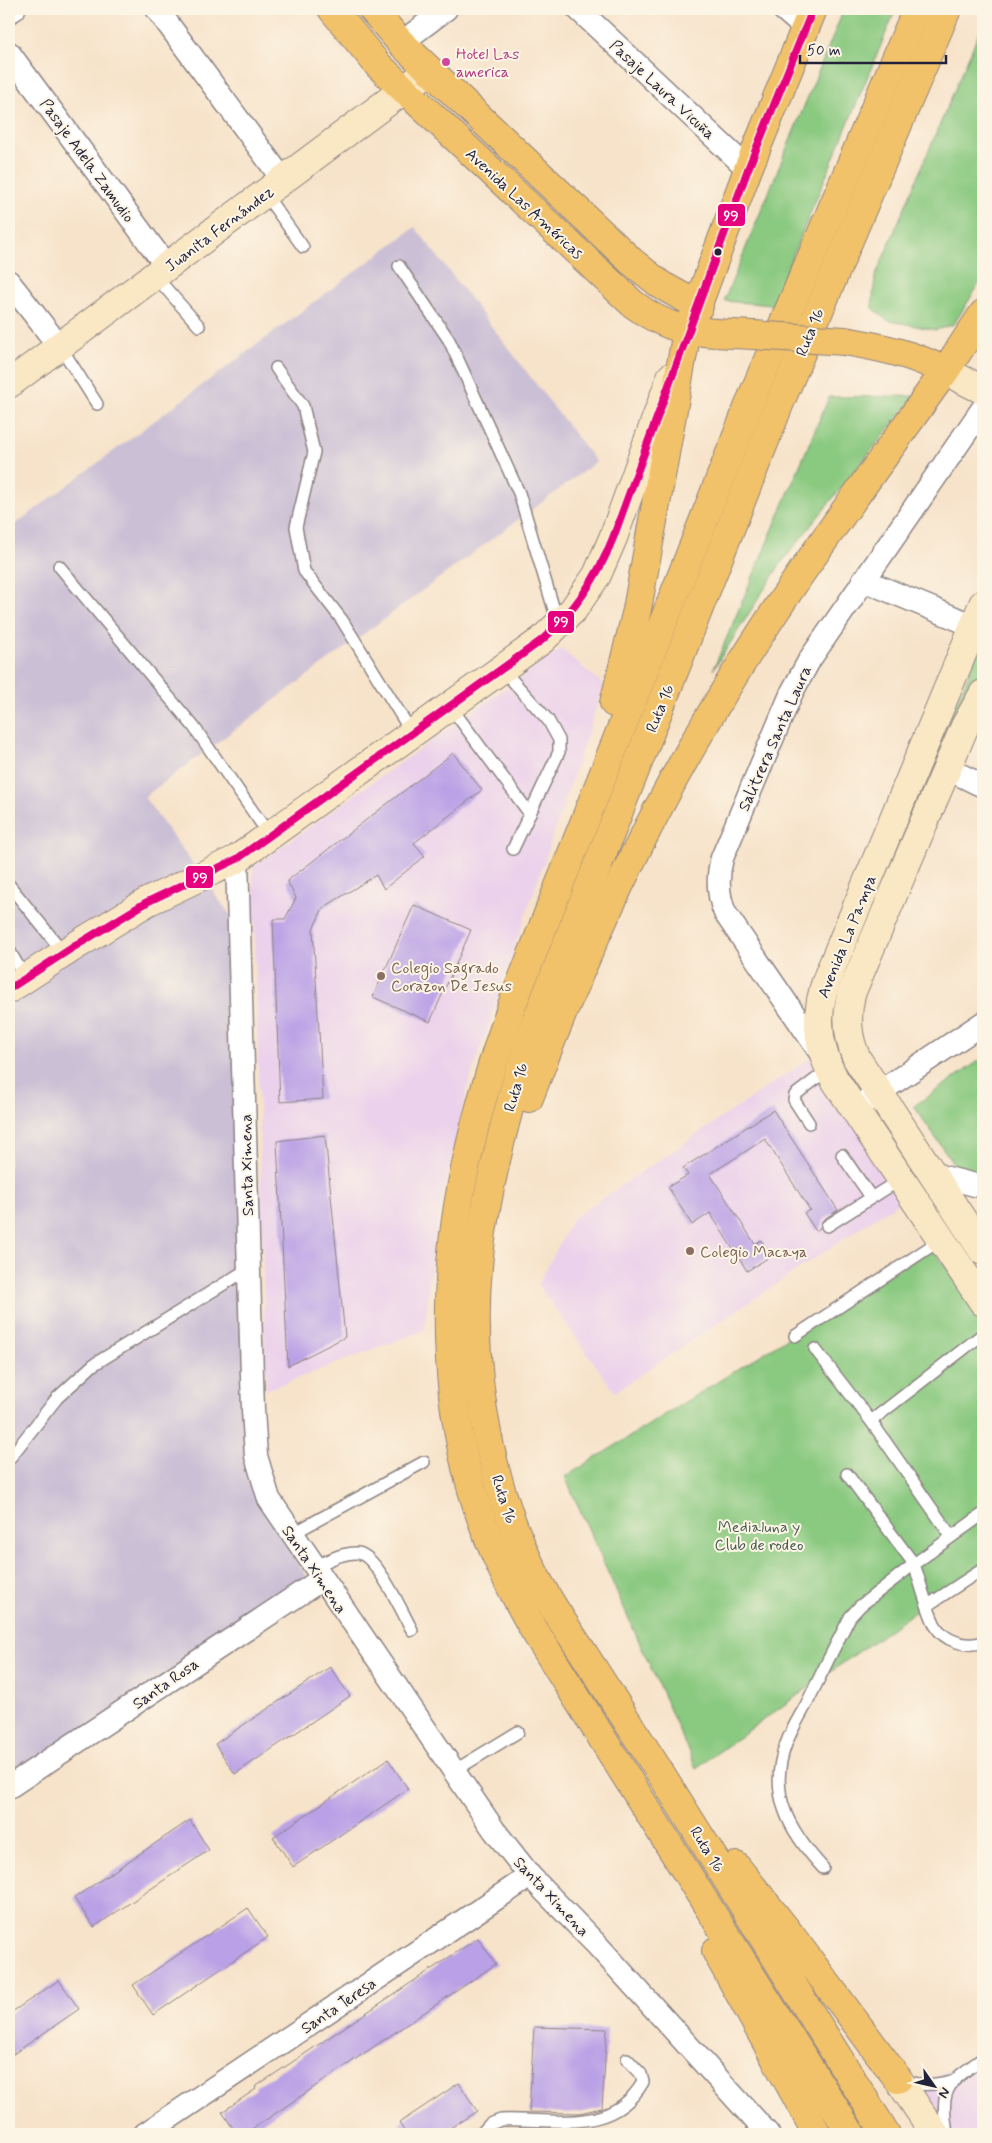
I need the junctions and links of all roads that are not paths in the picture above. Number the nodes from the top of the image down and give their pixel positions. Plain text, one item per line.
1 (14, 9) edge
2 (157, 9) edge
3 (332, 9) edge
4 (372, 9) edge
5 (446, 9) edge
6 (578, 9) edge
7 (783, 9) edge
8 (916, 9) edge
9 (947, 9) edge
10 (9, 12) edge
11 (809, 19) edge
12 (401, 43) junction
13 (9, 52) edge
14 (429, 71) junction
15 (404, 90) junction
16 (748, 169) junction
17 (274, 187) junction
18 (303, 247) dead end
19 (399, 266) dead end
20 (161, 271) junction
21 (9, 282) edge
22 (698, 306) junction
23 (981, 325) edge
24 (199, 326) dead end
25 (687, 331) junction
26 (59, 346) junction
27 (276, 368) dead end
28 (945, 371) junction
29 (9, 384) edge
30 (983, 390) edge
31 (97, 404) dead end
32 (983, 408) edge
33 (60, 566) dead end
34 (863, 580) junction
35 (979, 615) edge
36 (558, 626) junction
37 (502, 669) junction
38 (983, 694) edge
39 (450, 706) junction
40 (412, 733) junction
41 (946, 768) junction
42 (983, 786) edge
43 (530, 814) junction
44 (270, 836) junction
45 (513, 849) dead end
46 (571, 854) junction
47 (238, 859) junction
48 (9, 885) edge
49 (9, 950) edge
50 (64, 953) junction
51 (17, 984) edge
52 (983, 1023) edge
53 (826, 1063) junction
54 (879, 1093) junction
55 (854, 1109) junction
56 (809, 1123) dead end
57 (842, 1155) dead end
58 (932, 1174) junction
59 (901, 1179) junction
60 (983, 1187) edge
61 (871, 1197) junction
62 (827, 1226) dead end
63 (482, 1234) junction
64 (942, 1239) junction
65 (983, 1251) edge
66 (248, 1269) junction
67 (981, 1293) edge
68 (983, 1334) edge
69 (795, 1336) dead end
70 (815, 1349) dead end
71 (871, 1421) junction
72 (9, 1459) edge
73 (424, 1462) dead end
74 (846, 1474) dead end
75 (983, 1514) edge
76 (292, 1534) junction
77 (951, 1536) junction
78 (914, 1564) junction
79 (983, 1569) edge
80 (318, 1573) junction
81 (928, 1605) junction
82 (412, 1630) dead end
83 (983, 1642) edge
84 (554, 1662) junction
85 (518, 1732) dead end
86 (454, 1771) junction
87 (662, 1776) junction
88 (9, 1787) edge
89 (823, 1868) dead end
90 (530, 1876) junction
91 (983, 2058) edge
92 (627, 2059) dead end
93 (898, 2079) junction
94 (952, 2081) junction
95 (145, 2134) edge
96 (481, 2134) edge
97 (768, 2134) edge
98 (817, 2134) edge
99 (851, 2134) edge
100 (886, 2134) edge
101 (935, 2134) edge
102 (947, 2134) edge

1 - 10 street
2 - 17 street
3 - 15 main road, Avenida Las Américas
4 - 12 main road, Avenida Las Américas
5 - 12 street
6 - 16 street, Pasaje Laura Vicuña
7 - 11 street
8 - 46 main road, Ruta 16
9 - 63 main road, Ruta 16
11 - 16 main road
12 - 14 main road, Avenida Las Américas
13 - 20 street, Pasaje Adela Zamudio
14 - 15 street, Juanita Fernández
14 - 22 main road, Avenida Las Américas
15 - 17 street, Juanita Fernández
15 - 25 main road, Avenida Las Américas
16 - 22 main road
17 - 18 lane
17 - 20 street, Juanita Fernández
19 - 36 lane
20 - 24 lane
20 - 26 street, Juanita Fernández
21 - 26 street
22 - 25 main road
23 - 28 main road
25 - 28 main road, Avenida Las Américas, bridge
25 - 36 street
25 - 46 main road
26 - 29 street, Juanita Fernández
26 - 31 lane
27 - 40 lane
28 - 30 street
28 - 63 main road
32 - 34 street, Salitrera Santa Laura
33 - 44 lane
34 - 35 street
34 - 53 street, Salitrera Santa Laura
35 - 53 street, Avenida La Pampa
36 - 37 street
37 - 39 street
37 - 43 lane
38 - 41 street, Avenida La Pampa
39 - 40 street
39 - 43 lane
40 - 44 street
41 - 42 street
41 - 54 street, Avenida La Pampa
43 - 45 lane
44 - 47 street
46 - 84 main road, Ruta 16
47 - 50 street
47 - 66 street, Santa Ximena
48 - 50 lane
49 - 51 lane
50 - 51 street
52 - 54 street
53 - 55 street, Avenida La Pampa
53 - 56 lane
54 - 55 street
54 - 58 street, Avenida La Pampa
55 - 59 street, Avenida La Pampa
57 - 61 lane
58 - 60 street
58 - 65 street, Avenida La Pampa
59 - 61 lane
59 - 64 street, Avenida La Pampa
61 - 62 lane
63 - 87 main road, Ruta 16
64 - 67 street, Avenida La Pampa
64 - 69 lane
66 - 72 lane
66 - 76 street, Santa Ximena
68 - 71 lane
70 - 71 lane
71 - 77 lane
73 - 76 lane
74 - 78 lane
75 - 77 lane
76 - 80 street, Santa Ximena
77 - 78 lane
78 - 81 lane
78 - 89 lane
79 - 81 lane
80 - 82 lane
80 - 86 street, Santa Ximena
80 - 88 street, Santa Rosa
81 - 83 lane
84 - 98 main road
84 - 99 main road, Ruta 16
85 - 86 lane
86 - 90 street, Santa Ximena
87 - 93 main road
87 - 100 main road, Ruta 16
90 - 95 street, Santa Teresa
90 - 97 street, Santa Ximena
91 - 94 lane
92 - 96 lane
93 - 94 lane
93 - 101 street
94 - 102 lane

